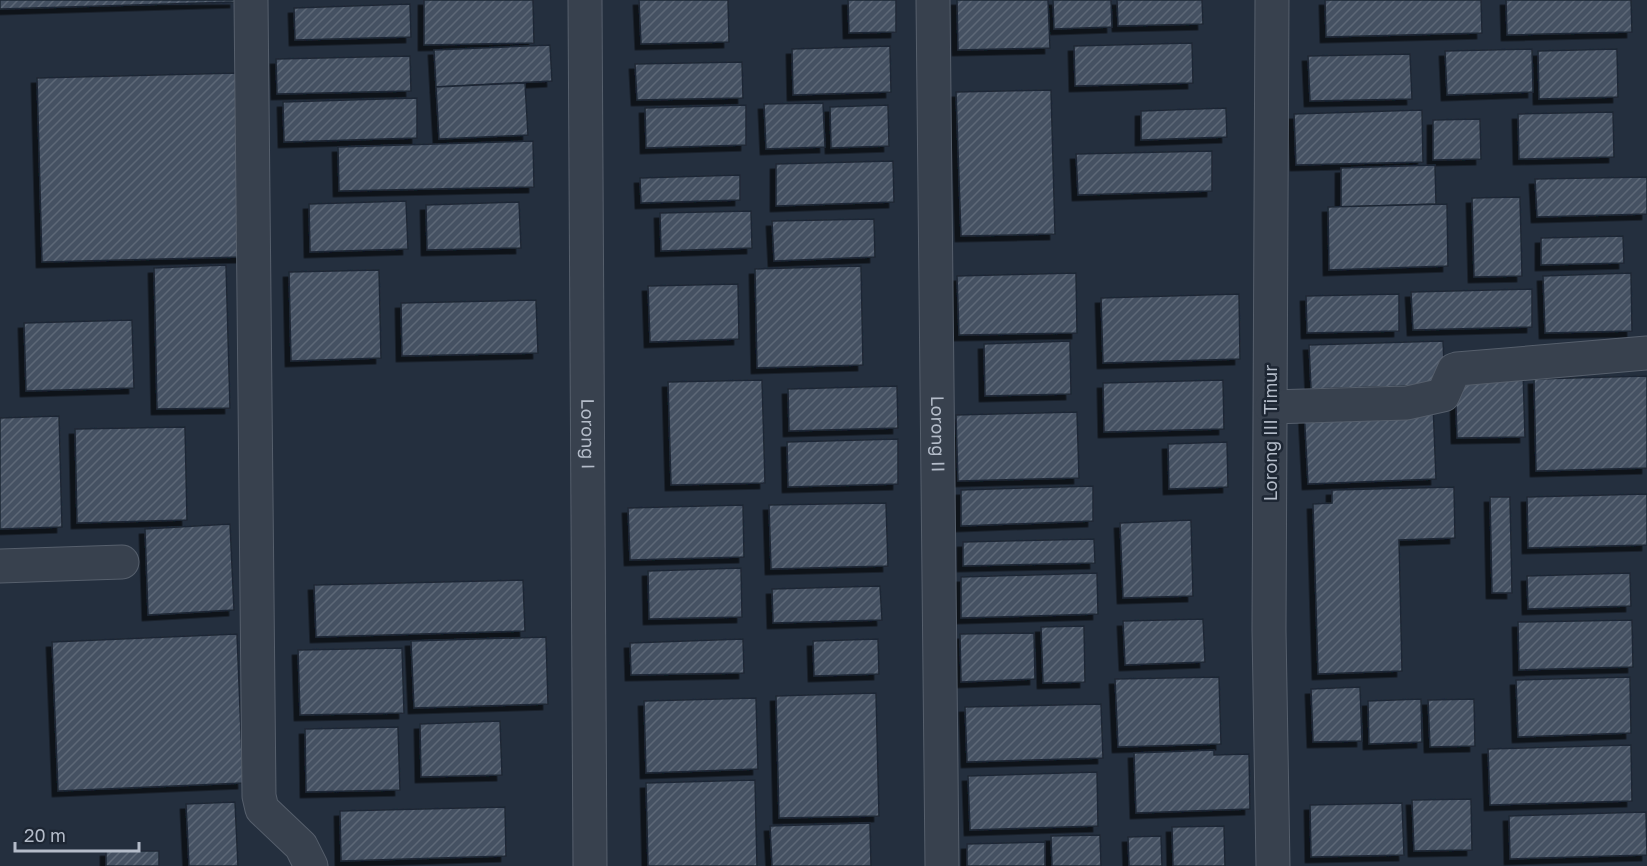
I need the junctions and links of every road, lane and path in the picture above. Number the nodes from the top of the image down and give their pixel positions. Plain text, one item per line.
1 (250, 0) edge
2 (585, 0) edge
3 (933, 0) edge
4 (1272, 0) edge
5 (1647, 353) edge
6 (1271, 407) junction
7 (122, 562) dead end
8 (0, 566) edge
9 (311, 866) edge
10 (590, 866) edge
11 (942, 866) edge
12 (1273, 866) edge

1 - 9 street
2 - 10 street, Lorong I
3 - 11 street, Lorong II
4 - 6 street, Lorong III Timur
5 - 6 street
6 - 12 street, Lorong III Timur
7 - 8 street

